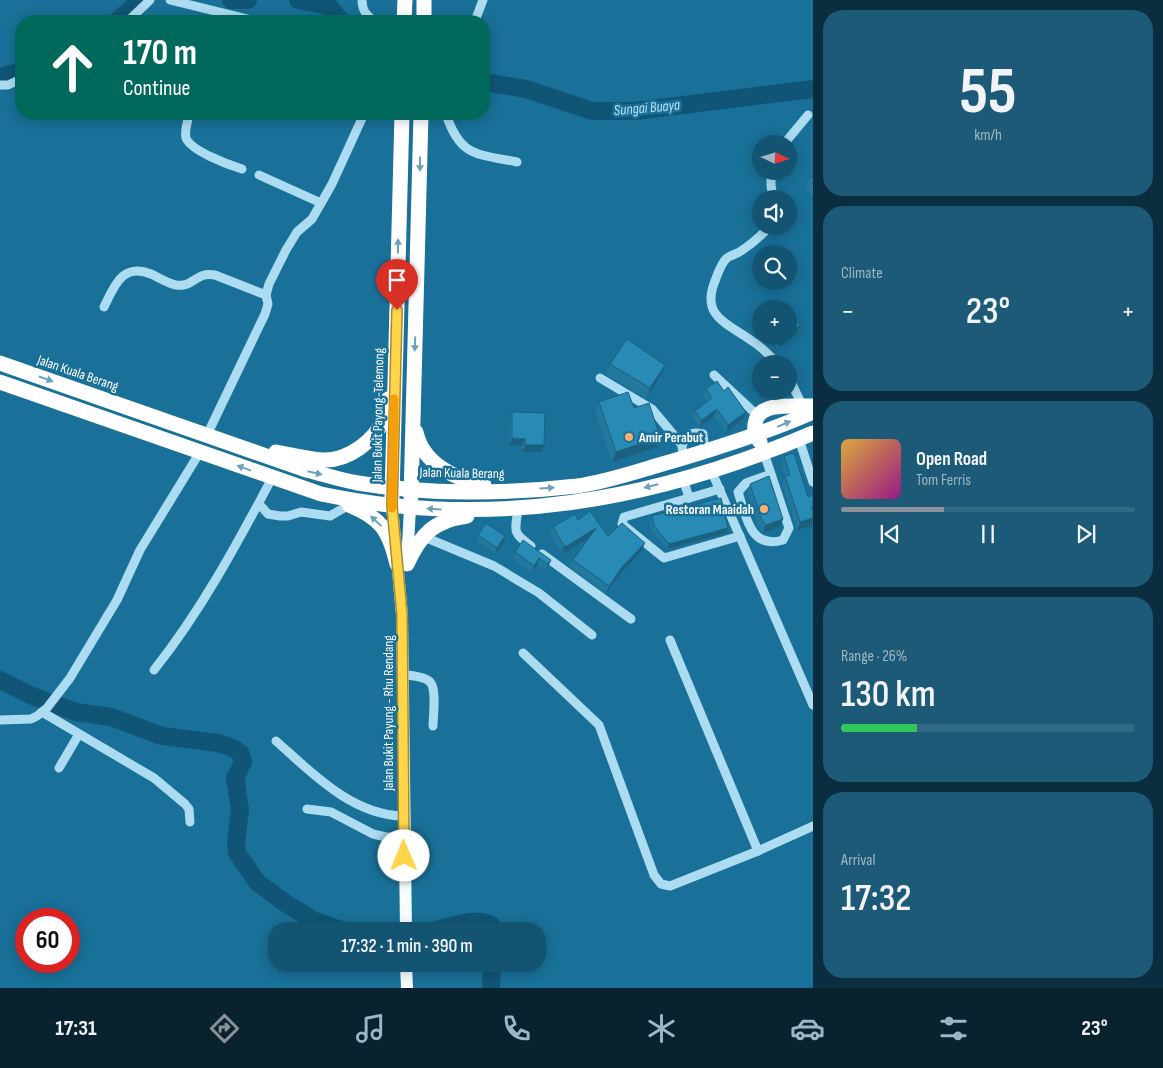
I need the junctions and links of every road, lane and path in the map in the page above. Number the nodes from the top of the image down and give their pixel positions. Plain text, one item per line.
1 (150, 0) edge
2 (170, 0) edge
3 (362, 0) edge
4 (405, 0) edge
5 (424, 0) edge
6 (482, 0) edge
7 (134, 15) edge
8 (211, 15) edge
9 (366, 15) edge
10 (404, 15) edge
11 (424, 15) edge
12 (477, 15) edge
13 (15, 81) edge
14 (0, 85) edge
15 (808, 115) dead end
16 (188, 120) edge
17 (361, 120) edge
18 (402, 120) edge
19 (421, 120) edge
20 (448, 120) edge
21 (791, 135) edge
22 (517, 162) dead end
23 (242, 170) dead end
24 (259, 175) dead end
25 (321, 203) junction
26 (762, 235) edge
27 (266, 295) junction
28 (104, 308) dead end
29 (397, 310) junction
30 (768, 355) edge
31 (0, 363) edge
32 (714, 374) dead end
33 (600, 378) dead end
34 (0, 382) edge
35 (797, 389) edge
36 (810, 408) edge
37 (757, 416) junction
38 (413, 418) junction
39 (813, 433) edge
40 (207, 435) junction
41 (755, 435) junction
42 (799, 439) junction
43 (228, 443) junction
44 (771, 450) junction
45 (200, 452) junction
46 (683, 452) junction
47 (706, 452) junction
48 (711, 470) junction
49 (772, 474) junction
50 (272, 478) junction
51 (683, 478) junction
52 (813, 482) edge
53 (392, 487) junction
54 (411, 489) junction
55 (517, 490) junction
56 (721, 492) junction
57 (738, 492) junction
58 (321, 494) junction
59 (689, 498) junction
60 (258, 504) junction
61 (349, 505) junction
62 (392, 506) junction
63 (410, 508) junction
64 (518, 509) junction
65 (422, 536) junction
66 (740, 536) junction
67 (402, 564) junction
68 (631, 618) dead end
69 (592, 635) dead end
70 (670, 640) dead end
71 (523, 653) dead end
72 (154, 670) dead end
73 (403, 674) junction
74 (813, 705) edge
75 (45, 710) junction
76 (0, 720) edge
77 (433, 726) dead end
78 (79, 734) junction
79 (276, 741) dead end
80 (59, 768) dead end
81 (307, 809) dead end
82 (403, 816) junction
83 (190, 822) dead end
84 (813, 826) edge
85 (404, 837) junction
86 (758, 851) junction
87 (406, 922) edge
88 (406, 972) edge
89 (407, 988) edge

1 - 7 street
2 - 8 street
3 - 9 street
4 - 10 highway
5 - 11 highway
6 - 12 street
13 - 14 street
15 - 21 street
16 - 23 street
17 - 25 street
29 -> 18 highway, Jalan Bukit Payong-Telemong
19 -> 38 highway
20 - 22 street
24 - 25 street
25 - 27 street
26 - 30 street
27 - 28 street
27 - 40 street
29 - 43 highway
29 - 53 highway, Jalan Bukit Payong-Telemong
31 -> 40 highway, Jalan Kuala Berang
32 - 37 street
33 - 46 street
34 - 45 highway
35 - 36 street
36 - 37 highway
41 -> 36 highway, Jalan Kuala Berang
37 - 41 highway
38 - 54 highway
38 - 55 highway
39 - 42 highway
40 - 43 highway, Jalan Kuala Berang
41 - 44 highway
41 - 47 highway, Jalan Kuala Berang
42 - 44 highway
42 - 52 street
43 -> 53 highway, Jalan Kuala Berang
44 - 48 highway
44 - 49 street
50 -> 45 highway
45 - 75 street
46 - 47 highway, Jalan Kuala Berang
46 - 47 street
55 -> 46 highway, Jalan Kuala Berang
48 - 51 highway
48 - 56 street
49 - 57 street
49 - 57 street
50 - 58 highway
50 - 60 street
51 - 59 street
51 -> 64 highway
53 - 54 highway, Jalan Kuala Berang
53 - 62 highway, Jalan Bukit Payong-Telemong
54 - 55 highway, Jalan Kuala Berang
54 - 63 highway
56 - 57 street
56 - 59 street
56 - 66 street
58 - 61 highway
58 - 62 highway
59 - 66 street
60 - 61 street
60 - 72 street
67 -> 61 highway
62 - 63 highway
62 - 67 main road
64 -> 63 highway
63 - 67 main road
64 - 65 highway
64 - 68 street
65 - 67 highway
65 - 69 street
66 - 74 street
67 - 73 main road, Jalan Bukit Payung - Rhu Rendang
70 - 86 street
71 - 86 street
73 - 77 street
73 - 82 main road, Jalan Bukit Payung - Rhu Rendang
75 - 76 street
75 - 78 street
78 - 80 street
78 - 83 street
79 - 82 street
81 - 85 street
82 - 85 main road, Jalan Bukit Payung - Rhu Rendang
84 - 86 street
85 - 87 main road, Jalan Bukit Payung - Rhu Rendang
88 - 89 main road

